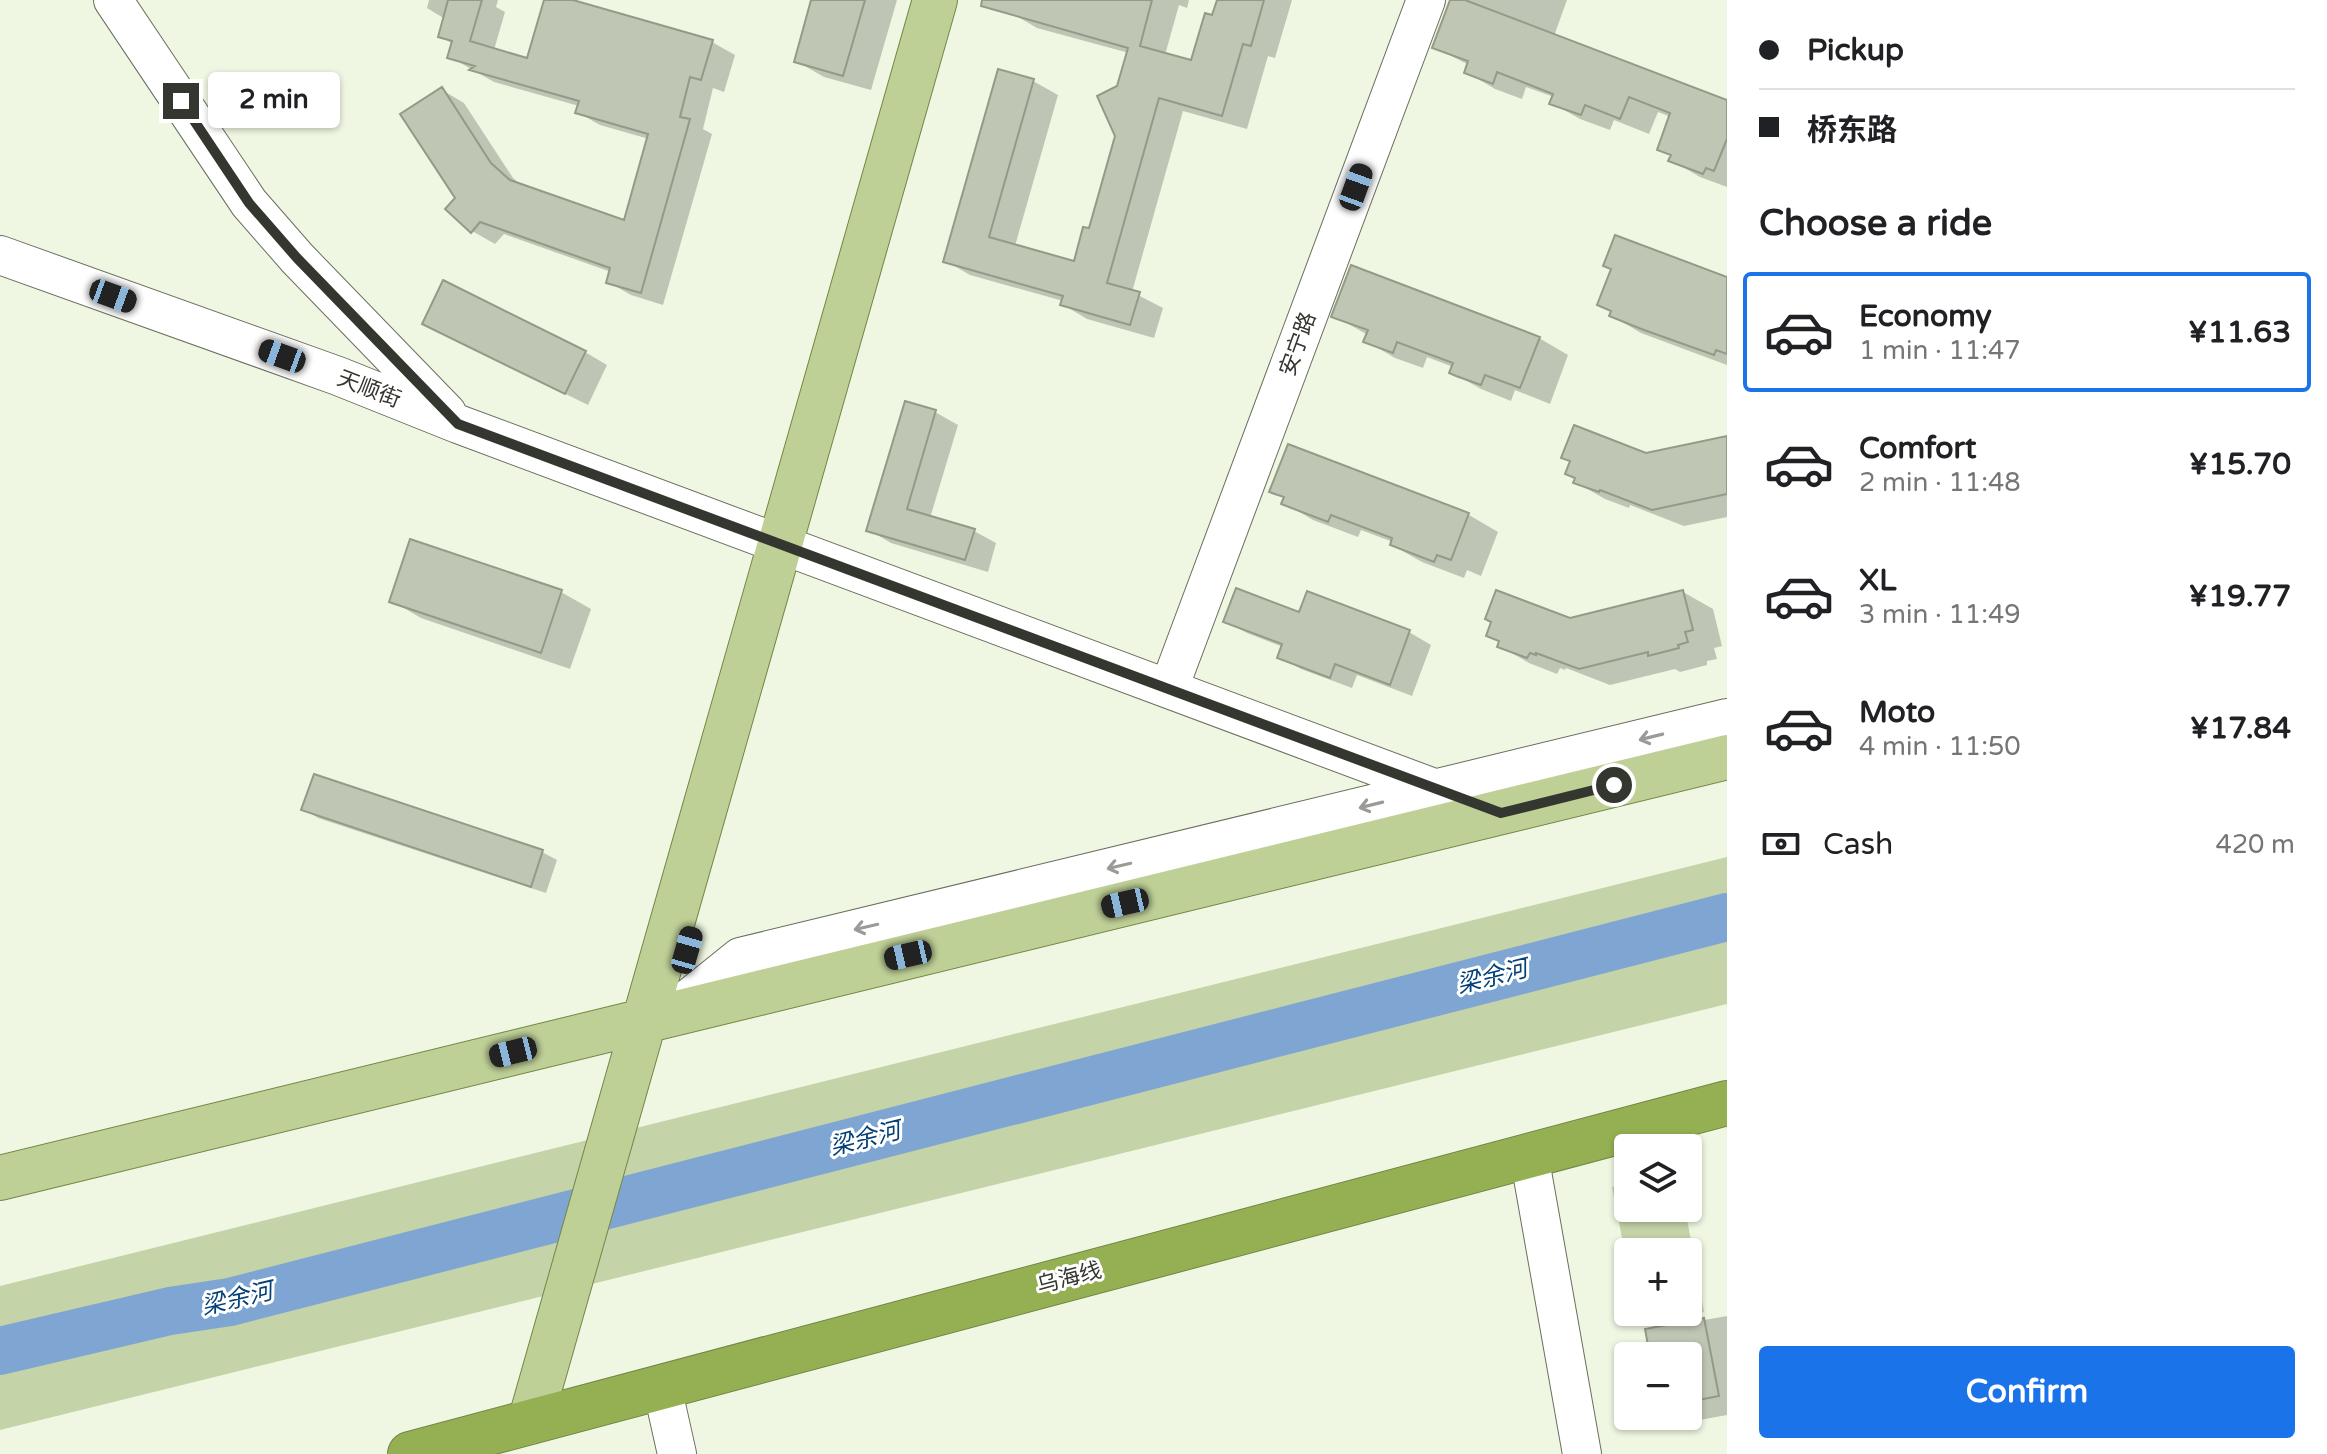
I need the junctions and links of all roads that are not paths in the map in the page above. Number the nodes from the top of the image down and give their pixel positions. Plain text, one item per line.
1 (113, 0) edge
2 (935, 0) edge
3 (958, 0) edge
4 (1426, 0) edge
5 (0, 255) edge
6 (458, 424) junction
7 (790, 547) junction
8 (1169, 688) junction
9 (1727, 718) edge
10 (1727, 757) edge
11 (1439, 788) junction
12 (1501, 813) junction
13 (656, 1017) junction
14 (1727, 1103) edge
15 (1529, 1155) junction
16 (0, 1178) edge
17 (662, 1387) junction
18 (542, 1419) junction
19 (410, 1454) edge
20 (677, 1454) edge
21 (1582, 1454) edge

1 - 6 street
2 - 7 main road
3 - 7 main road
4 - 8 street, 安宁路
5 - 6 street, 天顺街
6 - 7 street, 天顺街
7 - 8 street, 天顺街
7 - 13 main road
8 - 11 street, 天顺街
9 -> 11 street
10 - 12 main road
11 - 12 street, 天顺街
11 -> 13 street
12 - 13 main road
13 - 16 main road
13 - 18 main road
14 - 15 highway, 乌海线
15 - 17 highway, 乌海线
15 - 21 street
17 - 18 highway, 乌海线
17 - 20 street
18 - 19 highway, 乌海线

